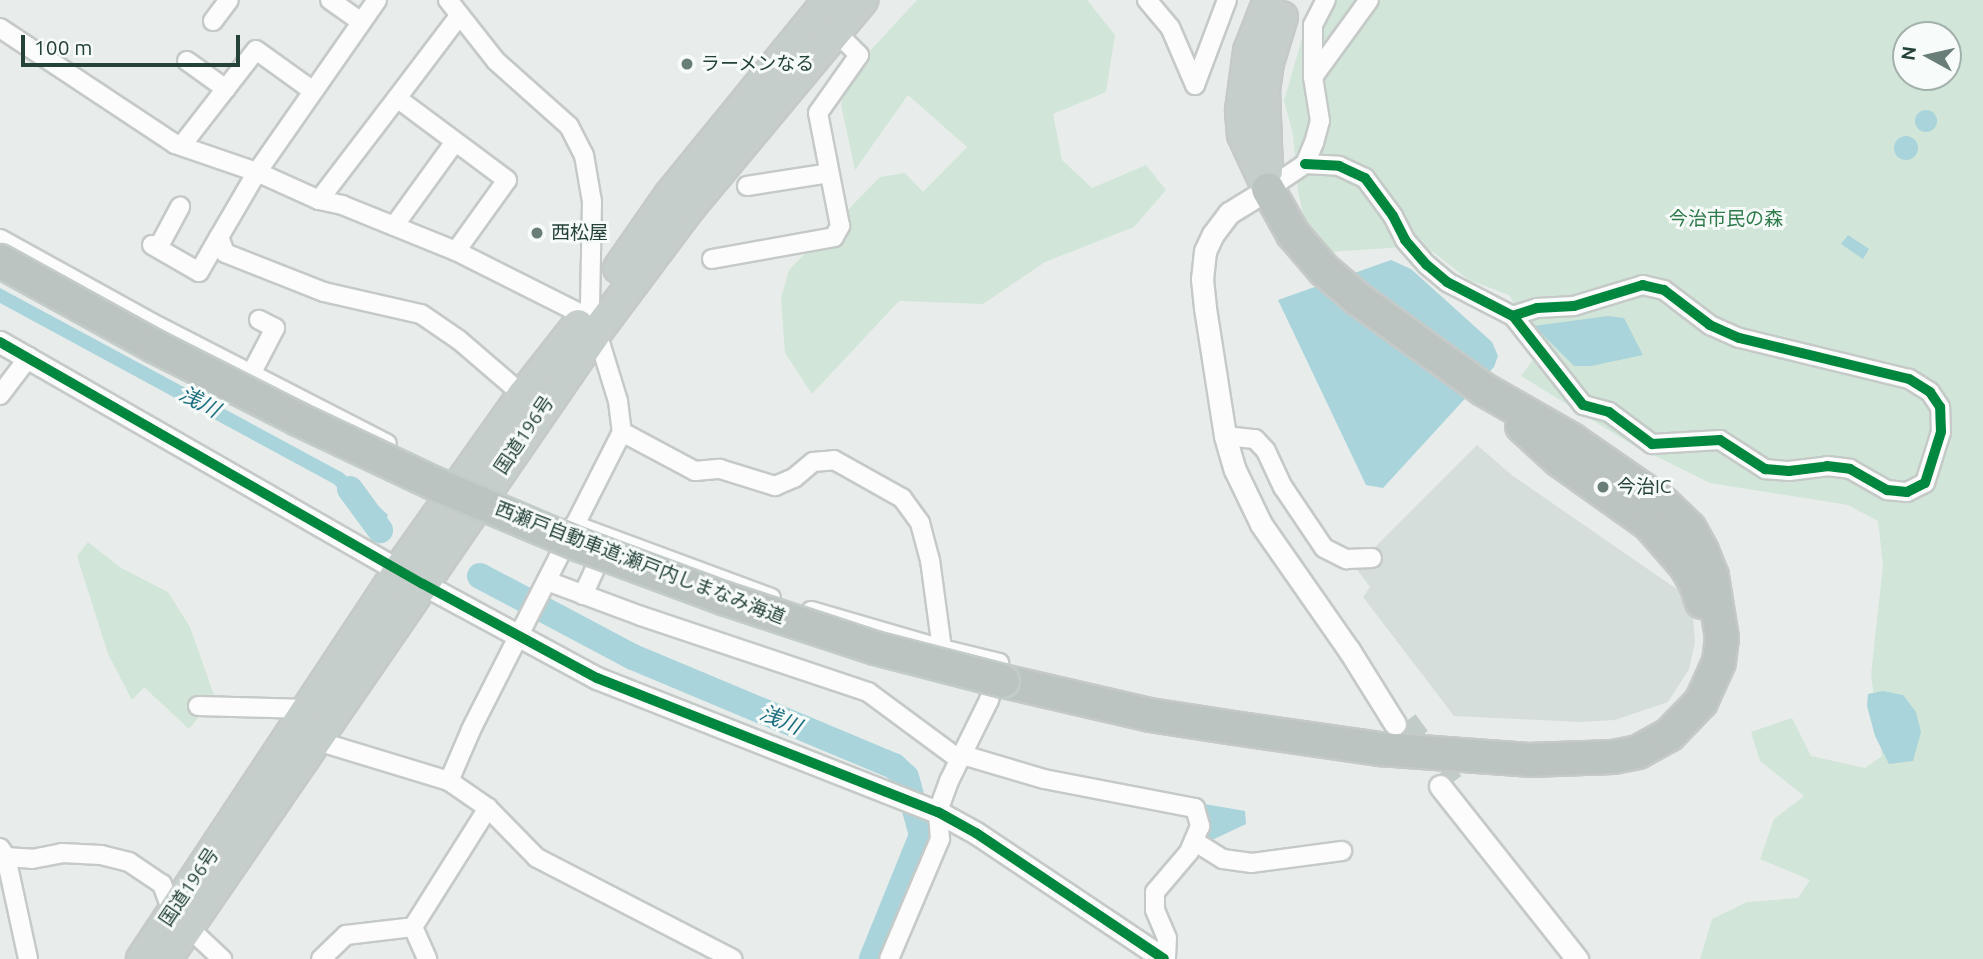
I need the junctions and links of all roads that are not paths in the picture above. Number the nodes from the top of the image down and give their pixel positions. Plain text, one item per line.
1 (229, 0) edge
2 (330, 0) edge
3 (377, 0) edge
4 (448, 0) edge
5 (829, 0) edge
6 (862, 0) edge
7 (1147, 0) edge
8 (1227, 0) edge
9 (1269, 0) edge
10 (1289, 0) edge
11 (1326, 0) edge
12 (1368, 0) edge
13 (459, 16) junction
14 (213, 21) dead end
15 (361, 22) junction
16 (0, 28) edge
17 (834, 30) junction
18 (187, 61) dead end
19 (1313, 77) junction
20 (226, 89) junction
21 (313, 91) junction
22 (397, 98) junction
23 (454, 143) junction
24 (182, 145) junction
25 (1305, 164) junction
26 (257, 172) junction
27 (829, 173) junction
28 (747, 187) dead end
29 (1268, 189) junction
30 (319, 200) junction
31 (180, 207) dead end
32 (394, 226) junction
33 (219, 237) junction
34 (0, 239) edge
35 (456, 251) junction
36 (712, 260) dead end
37 (0, 261) edge
38 (1513, 316) junction
39 (591, 319) junction
40 (258, 320) dead end
41 (0, 341) edge
42 (29, 357) junction
43 (251, 374) junction
44 (0, 395) edge
45 (523, 395) junction
46 (622, 432) junction
47 (1225, 436) junction
48 (440, 469) dead end
49 (574, 525) junction
50 (608, 538) junction
51 (1372, 558) dead end
52 (411, 577) junction
53 (547, 581) junction
54 (583, 594) junction
55 (517, 638) junction
56 (942, 649) junction
57 (198, 706) dead end
58 (308, 709) junction
59 (1401, 722) tunnel mouth
60 (314, 740) junction
61 (962, 758) junction
62 (449, 781) junction
63 (1446, 784) tunnel mouth
64 (488, 808) junction
65 (938, 812) junction
66 (1194, 841) junction
67 (1342, 851) dead end
68 (3, 853) edge
69 (180, 919) junction
70 (413, 927) junction
71 (28, 959) edge
72 (142, 959) edge
73 (166, 959) edge
74 (222, 959) edge
75 (321, 959) edge
76 (427, 959) edge
77 (733, 959) edge
78 (889, 959) edge
79 (1165, 959) edge
80 (1577, 959) edge

1 - 14 street
2 - 15 street
3 - 15 street
4 - 13 street
5 - 39 highway, 国道196号
6 - 17 highway, 国道196号
7 - 8 street
9 - 29 highway
10 - 29 highway
11 - 19 street
12 - 19 street
13 - 22 street
13 - 39 street
15 - 21 street
16 - 24 street
17 - 27 street
17 - 39 highway, 国道196号
18 - 20 street
19 - 25 street
20 - 21 street
20 - 24 street
21 - 26 street
22 - 23 street
22 - 30 street
23 - 32 street
23 - 35 street
24 - 26 street
25 - 29 street
25 - 38 street
26 - 30 street
26 - 33 street
27 - 28 street
27 - 36 street
29 - 37 highway, 西瀬戸自動車道;瀬戸内しまなみ海道, bridge
29 - 47 street
30 - 32 street
31 - 33 street
32 - 35 street
33 - 45 street
34 - 43 street
35 - 39 street
38 - 38 street
39 - 45 highway, 国道196号
39 - 46 street
39 - 52 highway, 国道196号
40 - 43 street
41 - 42 street
42 - 44 street
42 - 52 street
43 - 48 street
45 - 52 highway, 国道196号
46 - 49 street
46 - 56 street
47 - 51 street
47 - 59 street
49 - 50 street
49 - 53 street
50 - 54 street
50 - 56 street
52 - 55 street
52 - 58 highway, 国道196号
52 - 60 highway, 国道196号
53 - 54 street
53 - 55 street
54 - 61 street
55 - 62 street
55 - 65 street
56 - 61 street
57 - 58 street
58 - 69 highway, 国道196号
60 - 62 street
60 - 69 highway, 国道196号
61 - 65 street
61 - 66 street
62 - 64 street
63 - 80 street
64 - 70 street
64 - 77 street
65 - 78 street
65 - 79 street
66 - 67 street
66 - 79 street
68 - 69 street
68 - 71 street
69 - 72 highway, 国道196号
69 - 73 highway, 国道196号
69 - 74 street
70 - 75 street
70 - 76 street

